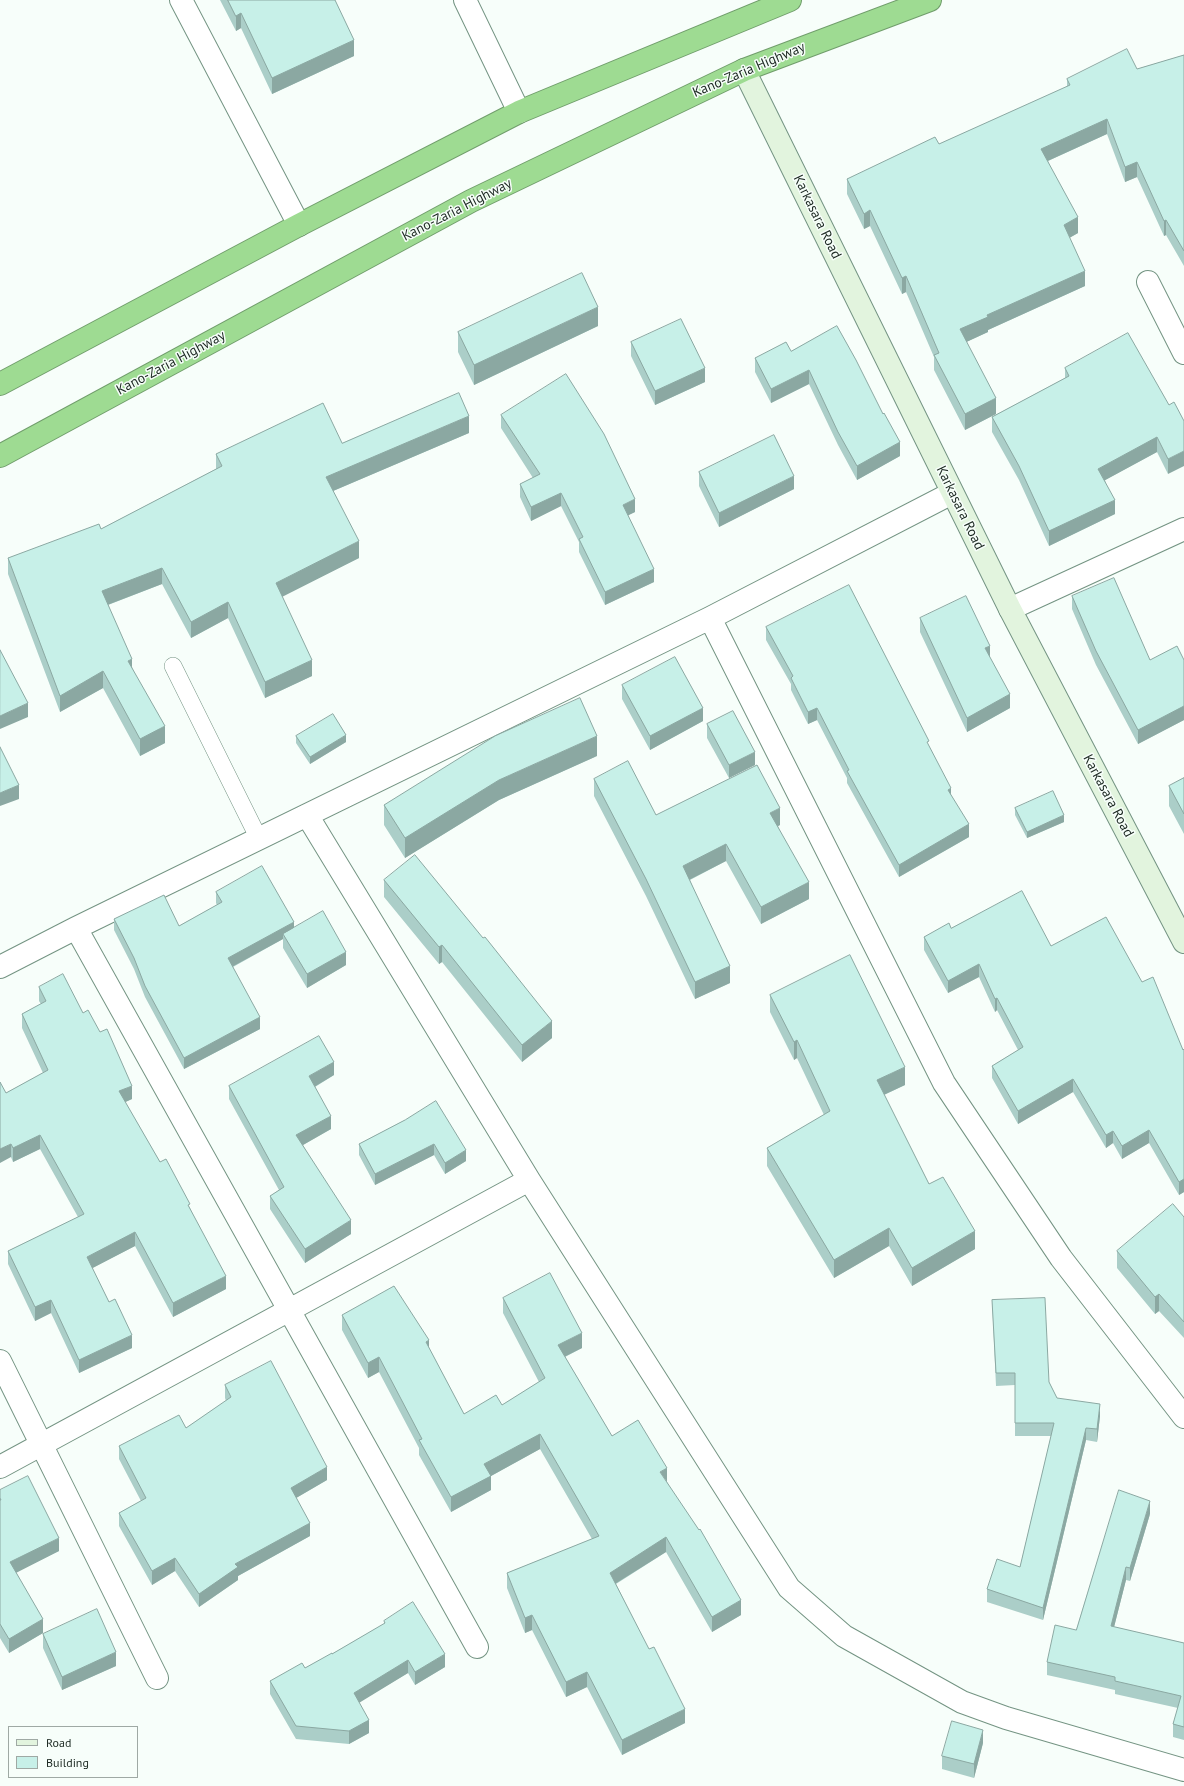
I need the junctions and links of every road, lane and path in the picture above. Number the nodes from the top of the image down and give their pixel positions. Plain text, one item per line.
1 (181, 0) edge
2 (466, 0) edge
3 (930, 0) edge
4 (776, 2) edge
5 (744, 70) junction
6 (519, 112) junction
7 (299, 225) junction
8 (1148, 282) dead end
9 (1184, 353) edge
10 (0, 384) edge
11 (0, 456) edge
12 (952, 493) junction
13 (1184, 529) edge
14 (1010, 609) junction
15 (710, 618) junction
16 (173, 666) dead end
17 (307, 815) junction
18 (259, 839) junction
19 (76, 928) junction
20 (1184, 942) edge
21 (0, 967) edge
22 (529, 1180) junction
23 (288, 1310) junction
24 (0, 1361) edge
25 (1184, 1417) edge
26 (42, 1445) junction
27 (0, 1467) edge
28 (477, 1647) dead end
29 (157, 1678) dead end
30 (1184, 1770) edge

1 - 7 street
2 - 6 street
3 - 5 highway, Kano-Zaria Highway
4 - 6 highway
5 - 11 highway, Kano-Zaria Highway
5 - 12 main road, Karkasara Road
6 - 7 highway
7 - 10 highway
8 - 9 street
12 - 14 main road, Karkasara Road
12 - 15 street
13 - 14 street
14 - 20 main road, Karkasara Road
15 - 17 street
15 - 25 street
16 - 18 lane
17 - 18 street
17 - 22 street
18 - 19 street
19 - 21 street
19 - 23 street
22 - 23 street
22 - 30 street
23 - 26 street
23 - 28 street
24 - 26 street
26 - 27 street
26 - 29 street

